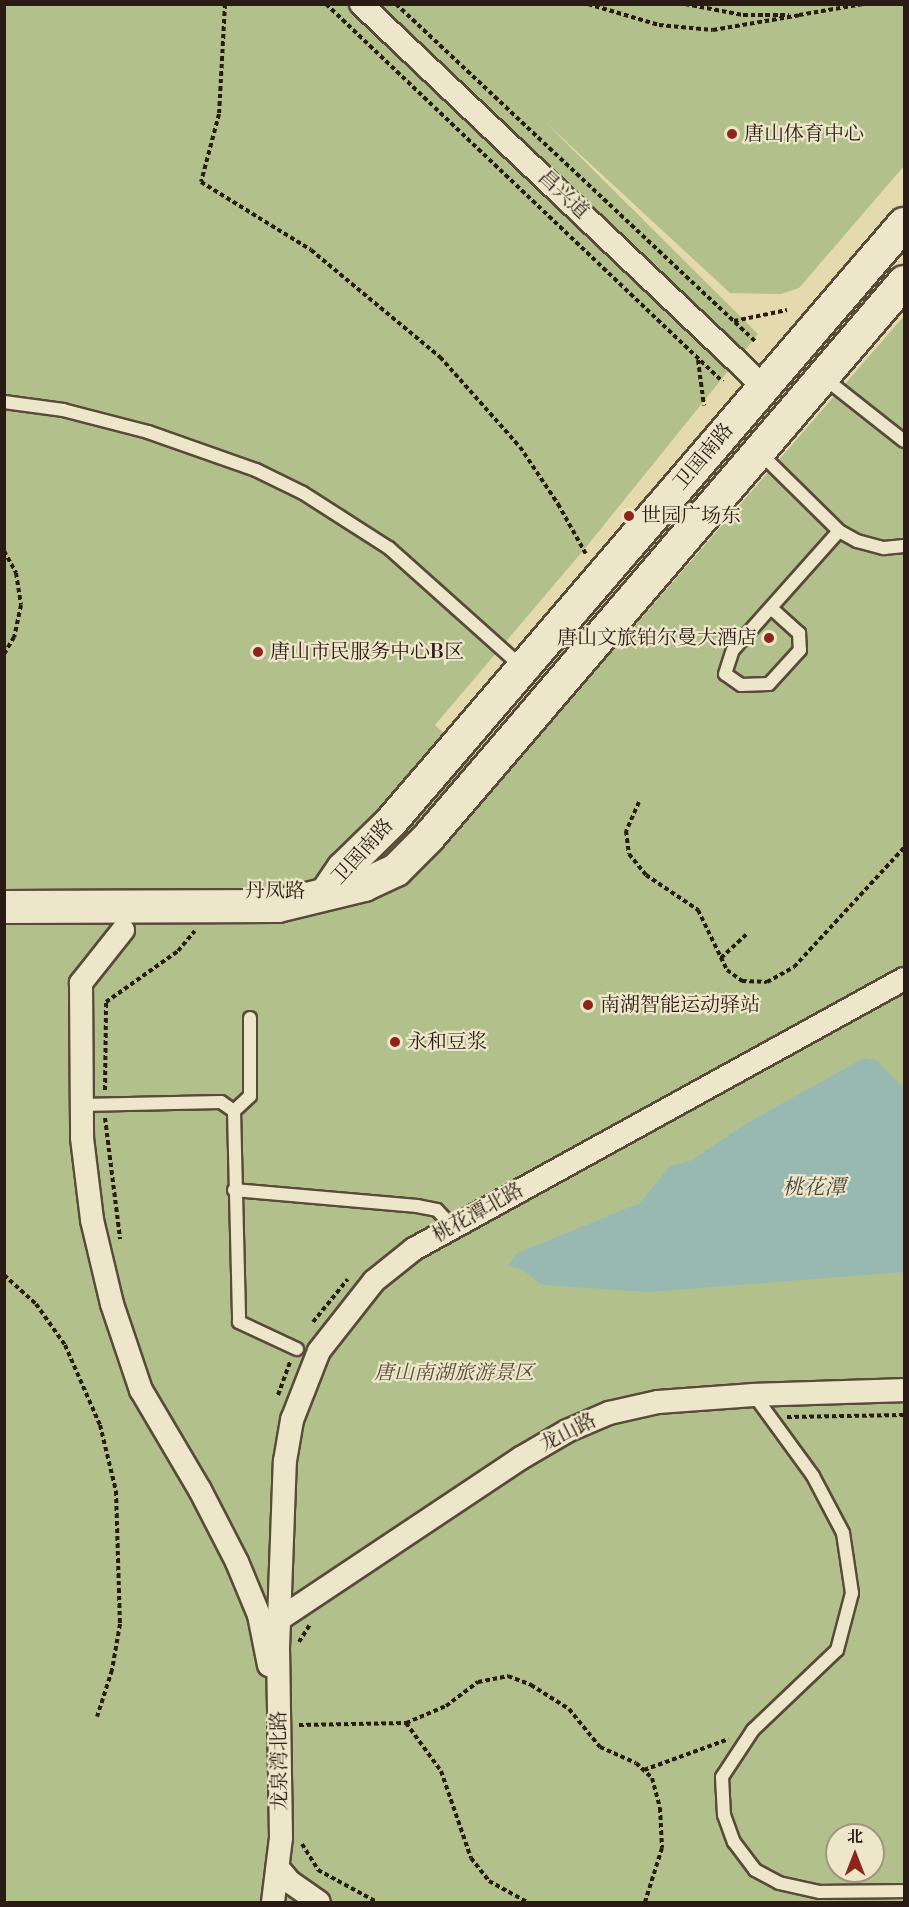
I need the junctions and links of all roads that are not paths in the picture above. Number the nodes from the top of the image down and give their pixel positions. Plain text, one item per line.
1 (361, 4) edge
2 (904, 224) edge
3 (904, 282) edge
4 (822, 376) junction
5 (764, 387) junction
6 (4, 402) edge
7 (790, 413) junction
8 (904, 441) edge
9 (759, 451) junction
10 (839, 531) junction
11 (904, 546) edge
12 (771, 608) junction
13 (524, 668) junction
14 (4, 891) edge
15 (328, 891) junction
16 (4, 906) edge
17 (123, 930) dead end
18 (904, 979) edge
19 (250, 1018) dead end
20 (81, 1105) junction
21 (234, 1111) junction
22 (234, 1190) junction
23 (452, 1226) junction
24 (297, 1349) dead end
25 (904, 1390) edge
26 (754, 1395) junction
27 (281, 1618) junction
28 (269, 1665) dead end
29 (279, 1869) junction
30 (904, 1891) edge
31 (273, 1902) edge
32 (319, 1902) edge

1 - 5 street, 昌兴道
2 - 5 main road, 卫国南路
3 - 4 main road, 卫国南路
4 - 7 main road, 卫国南路
4 - 8 lane
5 - 7 main road
5 - 13 main road, 卫国南路
6 - 13 lane
7 - 9 main road, 卫国南路
9 - 10 lane
9 - 15 main road, 卫国南路
10 - 11 lane
10 - 12 lane
12 - 12 lane
13 - 15 main road, 卫国南路
14 - 15 main road, 丹凤路
15 - 16 main road, 丹凤路
17 - 20 street
18 - 23 street, 桃花潭北路
19 - 21 lane
20 - 21 lane
20 - 28 street
21 - 22 lane
22 - 23 lane
22 - 24 lane
23 - 27 street, 桃花潭北路
25 - 26 street, 龙山路
26 - 27 street, 龙山路
26 - 30 lane
27 - 29 street, 龙泉湾北路
29 - 31 street, 龙泉湾北路
29 - 32 street

